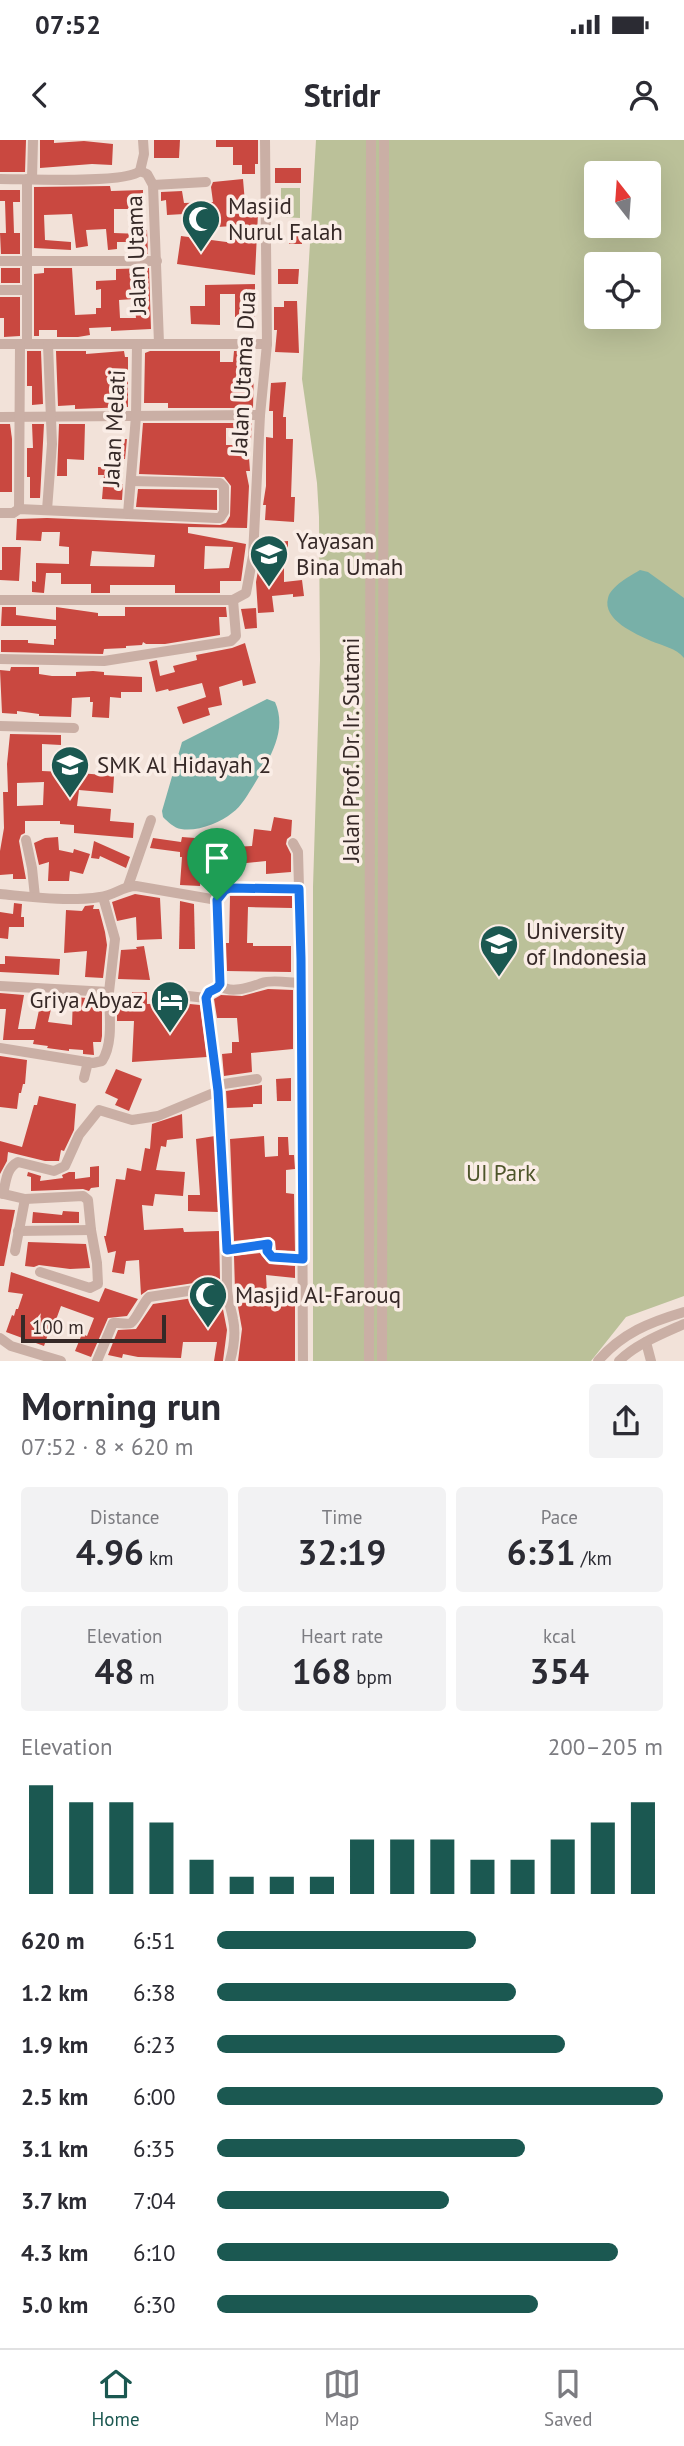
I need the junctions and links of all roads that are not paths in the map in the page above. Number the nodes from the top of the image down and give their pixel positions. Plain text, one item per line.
1 (33, 140) edge
2 (143, 140) edge
3 (265, 140) edge
4 (371, 140) edge
5 (384, 140) edge
6 (140, 171) junction
7 (0, 178) edge
8 (29, 179) junction
9 (206, 182) dead end
10 (153, 185) junction
11 (0, 261) edge
12 (27, 261) junction
13 (157, 261) junction
14 (0, 290) edge
15 (26, 290) junction
16 (159, 343) junction
17 (0, 344) edge
18 (23, 344) junction
19 (137, 344) junction
20 (267, 344) junction
21 (48, 345) junction
22 (260, 415) junction
23 (136, 416) junction
24 (0, 417) edge
25 (20, 418) junction
26 (50, 418) junction
27 (131, 481) junction
28 (19, 509) junction
29 (47, 510) junction
30 (0, 513) edge
31 (128, 514) junction
32 (0, 600) edge
33 (233, 600) junction
34 (0, 659) edge
35 (0, 726) edge
36 (74, 728) dead end
37 (152, 820) dead end
38 (26, 840) dead end
39 (293, 843) dead end
40 (128, 886) junction
41 (299, 889) junction
42 (0, 894) edge
43 (34, 897) junction
44 (103, 897) junction
45 (217, 900) junction
46 (301, 983) junction
47 (0, 986) edge
48 (220, 986) junction
49 (109, 992) junction
50 (179, 995) dead end
51 (206, 998) junction
52 (0, 1048) edge
53 (88, 1062) junction
54 (84, 1077) dead end
55 (257, 1079) dead end
56 (218, 1088) junction
57 (2, 1194) edge
58 (25, 1199) junction
59 (91, 1230) junction
60 (18, 1231) junction
61 (227, 1250) junction
62 (15, 1251) dead end
63 (303, 1259) junction
64 (40, 1272) dead end
65 (227, 1285) junction
66 (684, 1311) edge
67 (684, 1324) edge
68 (0, 1338) edge
69 (646, 1342) junction
70 (61, 1361) edge
71 (97, 1361) edge
72 (230, 1361) edge
73 (303, 1361) edge
74 (369, 1361) edge
75 (382, 1361) edge
76 (598, 1361) edge
77 (619, 1361) edge
78 (651, 1361) edge

1 - 8 street
2 - 6 street
3 - 20 street, Jalan Utama Dua
4 - 74 street, Jalan Prof. Dr. Ir. Sutami
5 - 75 street, Jalan Prof. Dr. Ir. Sutami
6 - 8 street
6 - 10 street, Jalan Utama
7 - 8 street
8 - 12 street
9 - 10 street
10 - 13 street, Jalan Utama
11 - 12 street
12 - 13 street
12 - 15 street
13 - 16 street, Jalan Utama
14 - 15 street
15 - 18 street
16 - 19 street
16 - 20 street
17 - 18 street
18 - 21 street
18 - 25 street
19 - 21 street
19 - 23 street, Jalan Melati
20 - 22 street, Jalan Utama Dua
21 - 26 street
22 - 23 street
22 - 33 street, Jalan Utama Dua
23 - 26 street
23 - 27 street, Jalan Melati
24 - 25 street
25 - 26 street
25 - 28 street
26 - 29 street
27 - 31 street, Jalan Melati
27 - 31 street
28 - 29 street
28 - 30 street
29 - 31 street
32 - 33 street
33 - 34 street
35 - 36 street
37 - 40 street
38 - 43 street
39 - 41 street
40 - 44 street
40 - 45 street
41 - 45 street
41 - 46 street
42 - 43 street
43 - 44 street
44 - 49 street
45 - 48 street
46 - 48 street
46 - 63 street
47 - 49 street
48 - 51 street
49 - 53 street
50 - 51 street
51 - 56 street
52 - 53 street
53 - 54 street
55 - 56 street
56 - 57 street
56 - 61 street
57 - 58 street
58 - 59 street
58 - 60 street
59 - 60 street
59 - 64 street
60 - 62 street
61 - 63 street
61 - 65 street
63 - 73 street
65 - 71 street
65 - 72 street
66 - 76 street
67 - 69 street
68 - 70 street
69 - 77 street
69 - 78 street

